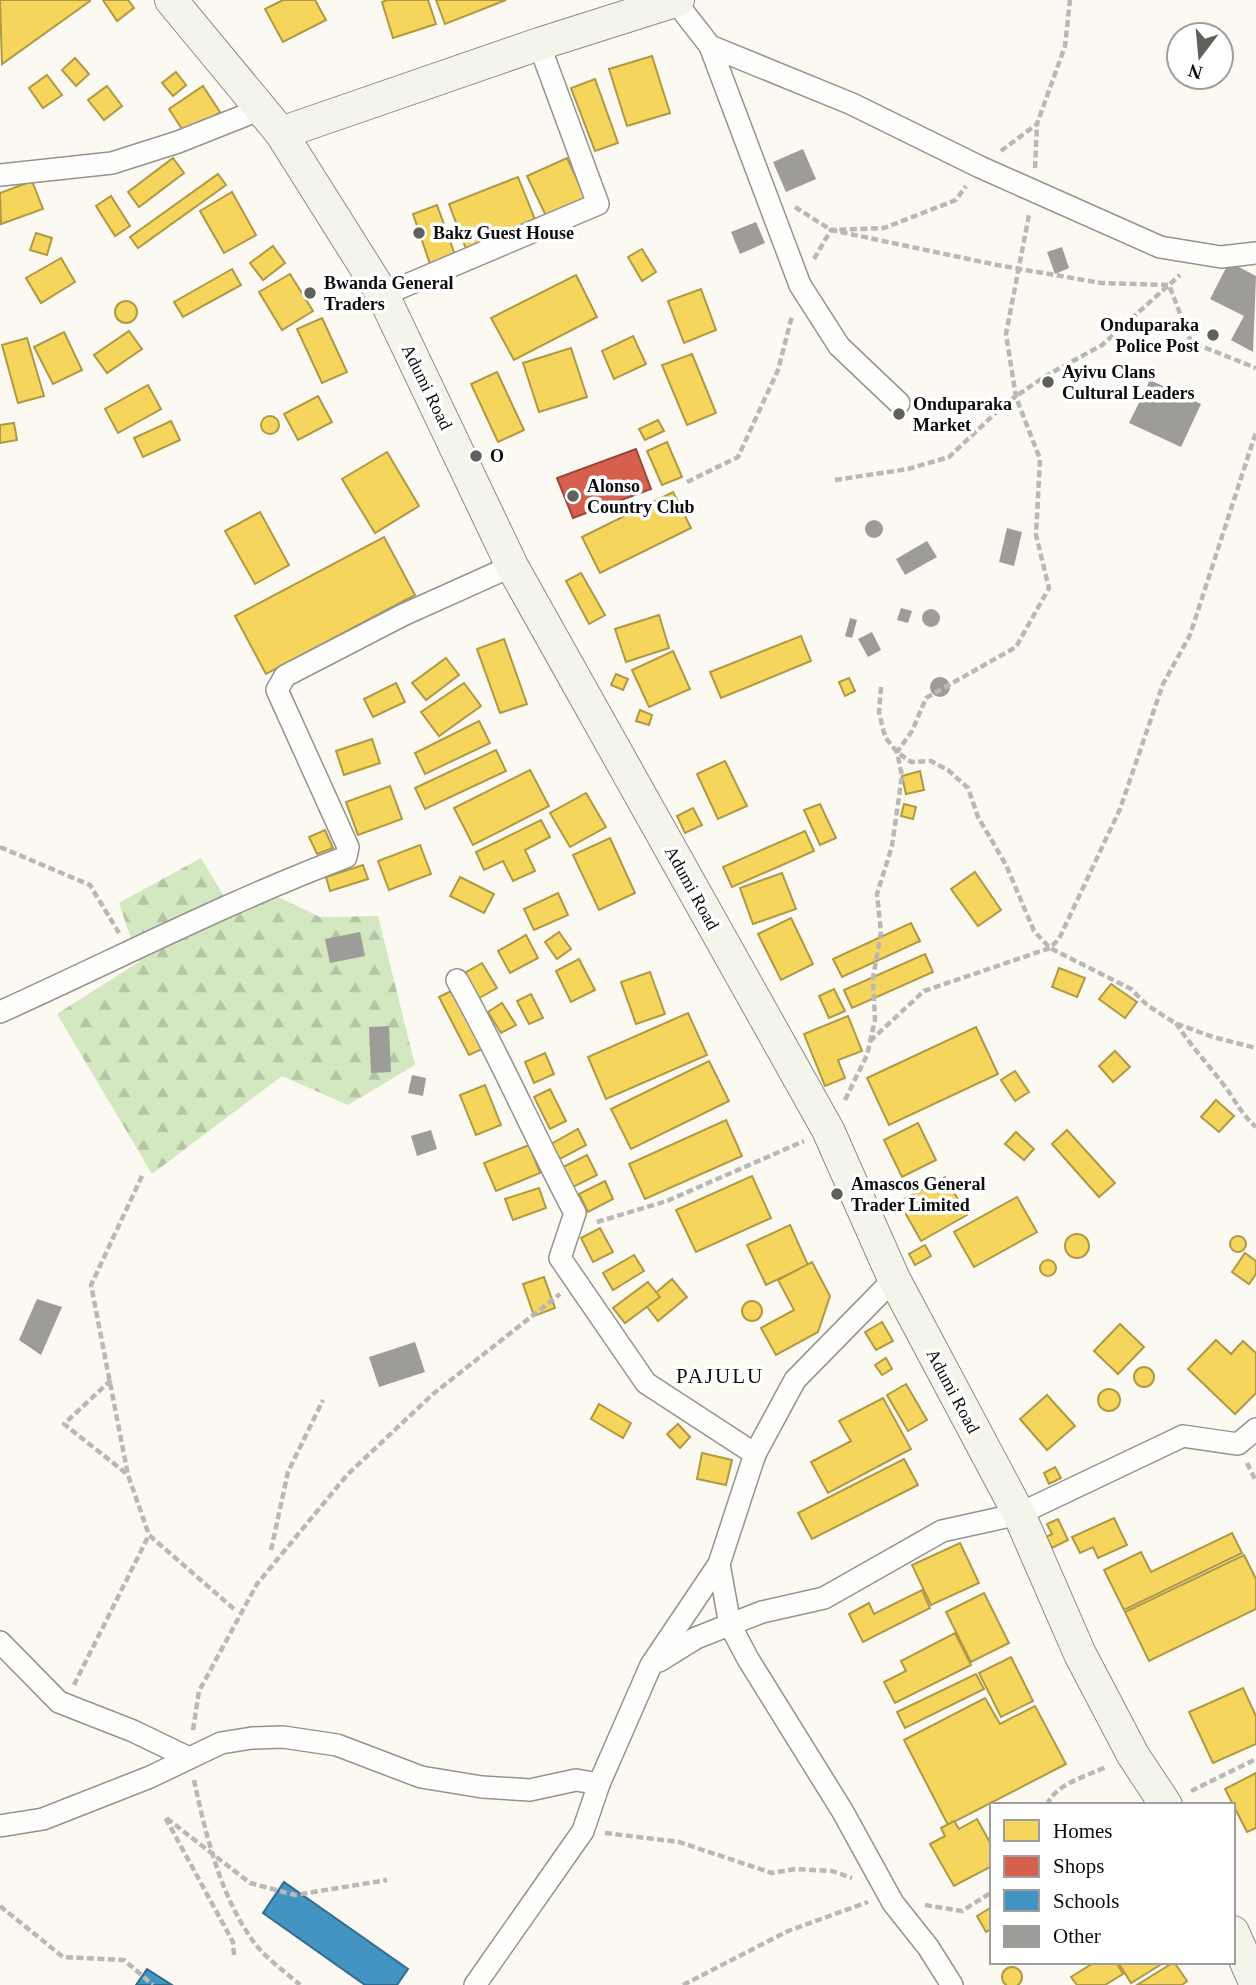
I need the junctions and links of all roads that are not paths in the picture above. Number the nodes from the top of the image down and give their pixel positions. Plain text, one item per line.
1 (171, 0) edge
2 (676, 1) edge
3 (539, 44) junction
4 (710, 46) junction
5 (261, 109) junction
6 (281, 133) junction
7 (0, 175) edge
8 (1256, 253) edge
9 (383, 295) junction
10 (899, 403) dead end
11 (512, 566) junction
12 (457, 980) dead end
13 (0, 1012) edge
14 (894, 1279) junction
15 (1256, 1429) edge
16 (755, 1454) junction
17 (1019, 1514) junction
18 (719, 1564) junction
19 (730, 1625) junction
20 (0, 1642) edge
21 (651, 1665) junction
22 (189, 1758) junction
23 (599, 1784) junction
24 (1165, 1803) edge
25 (0, 1826) edge
26 (1235, 1937) edge
27 (475, 1985) edge
28 (952, 1985) edge
29 (1256, 1985) edge

1 - 5 main road, Adumi Road
2 - 3 main road
2 - 4 street
3 - 6 main road
3 - 9 street
4 - 8 street
4 - 10 street
5 - 6 main road, Adumi Road
5 - 7 street
6 - 9 main road, Adumi Road
9 - 11 main road, Adumi Road
11 - 13 street
11 - 14 main road, Adumi Road
12 - 16 street
14 - 16 street
14 - 17 main road, Adumi Road
15 - 17 street
16 - 18 street
17 - 19 street
17 - 24 main road, Adumi Road
18 - 19 street
18 - 21 street
19 - 21 street
19 - 28 street
20 - 22 street
21 - 23 street
22 - 23 street
22 - 25 street
23 - 27 street
26 - 29 main road

